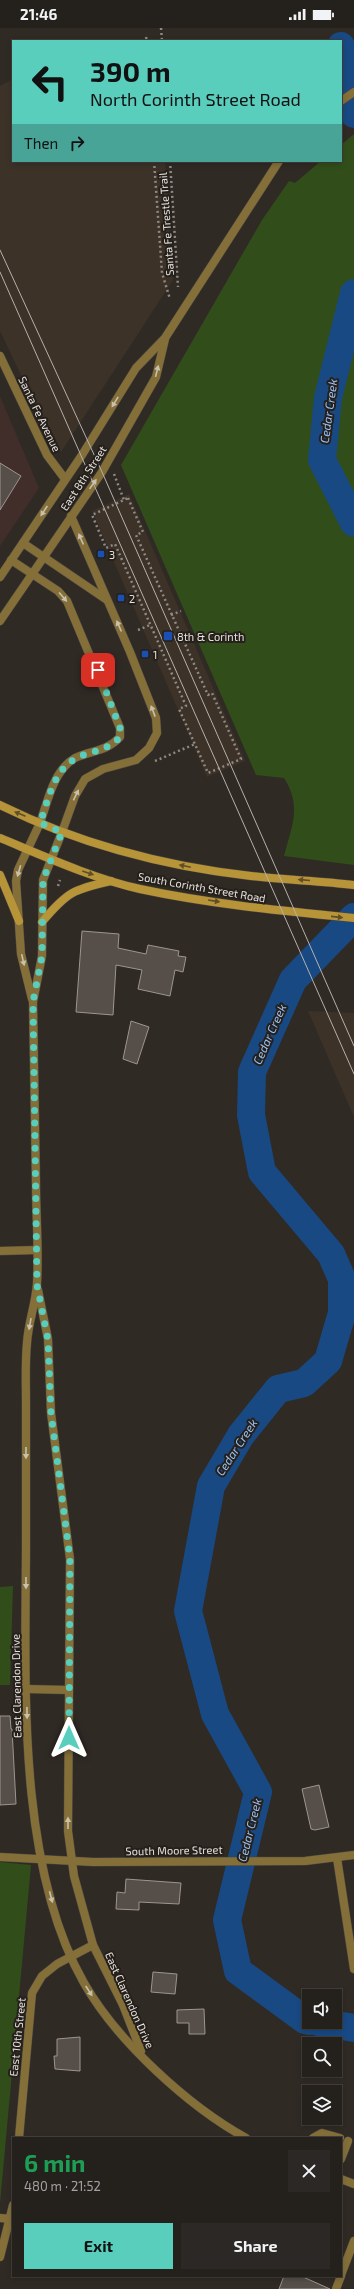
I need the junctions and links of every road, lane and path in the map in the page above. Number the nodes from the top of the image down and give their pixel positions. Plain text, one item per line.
1 (161, 28) edge
2 (146, 36) dead end
3 (147, 40) edge
4 (162, 40) edge
5 (354, 92) edge
6 (342, 100) edge
7 (154, 162) edge
8 (170, 162) edge
9 (278, 162) edge
10 (178, 287) dead end
11 (170, 299) dead end
12 (165, 338) junction
13 (0, 356) edge
14 (113, 470) dead end
15 (65, 479) junction
16 (124, 500) junction
17 (87, 514) dead end
18 (92, 515) junction
19 (71, 516) junction
20 (23, 543) junction
21 (43, 558) junction
22 (12, 560) junction
23 (32, 574) junction
24 (0, 577) edge
25 (107, 600) junction
26 (181, 611) dead end
27 (172, 615) junction
28 (0, 621) edge
29 (150, 625) junction
30 (138, 630) dead end
31 (195, 744) junction
32 (155, 761) dead end
33 (0, 806) edge
34 (40, 823) junction
35 (62, 832) junction
36 (0, 838) edge
37 (28, 849) junction
38 (51, 860) junction
39 (0, 875) edge
40 (60, 880) dead end
41 (111, 881) junction
42 (354, 885) edge
43 (58, 886) dead end
44 (354, 918) edge
45 (19, 921) junction
46 (42, 922) junction
47 (33, 1002) junction
48 (37, 1250) junction
49 (0, 1251) edge
50 (37, 1285) junction
51 (27, 1689) junction
52 (69, 1690) junction
53 (354, 1855) edge
54 (0, 1857) edge
55 (337, 1858) junction
56 (42, 1859) junction
57 (71, 1861) junction
58 (93, 1945) junction
59 (71, 1957) junction
60 (354, 1969) edge
61 (144, 2057) junction
62 (19, 2137) edge
63 (244, 2137) edge
64 (315, 2137) edge
65 (336, 2137) edge
66 (346, 2140) edge
67 (342, 2154) edge
68 (342, 2179) edge
69 (354, 2184) edge
70 (12, 2212) edge
71 (0, 2218) edge
72 (11, 2219) junction
73 (354, 2241) edge
74 (0, 2257) edge
75 (342, 2273) edge
76 (341, 2277) edge
77 (336, 2289) edge

1 - 4 path
2 - 3 path
5 - 6 street
7 - 11 path
8 - 10 path, Santa Fe Trestle Trail
9 - 12 street, East 8th Street
12 -> 15 street, East 8th Street
19 -> 12 street, East 8th Street
13 - 15 street, Santa Fe Avenue
14 - 16 path
15 -> 20 street, East 8th Street
16 - 18 path
16 - 27 path
17 - 18 path
18 - 29 path
19 - 21 street, East 8th Street
25 -> 19 street, East Clarendon Drive
20 - 21 street
20 - 22 street, East 8th Street
21 - 23 street, East 8th Street
21 - 25 street
22 - 23 street, East Clarendon Drive
22 - 24 street, East 8th Street
23 - 28 street, East 8th Street
23 -> 34 street, East Clarendon Drive
35 -> 25 street, East Clarendon Drive
26 - 27 path
27 - 31 path
29 - 30 path
29 - 31 path
31 - 32 path
34 -> 33 main road, South Corinth Street Road
34 - 35 main road, South Corinth Street Road
34 - 37 street, East Clarendon Drive
35 - 38 street, East Clarendon Drive
42 -> 35 main road, South Corinth Street Road
36 - 37 main road, South Corinth Street Road
37 - 38 main road, South Corinth Street Road
37 -> 45 street, East Clarendon Drive
38 -> 41 main road, South Corinth Street Road
38 - 46 street, East Clarendon Drive
39 - 45 main road
40 - 43 path
41 -> 44 main road, South Corinth Street Road
41 - 46 main road
45 -> 47 street, East Clarendon Drive
46 - 47 street, East Clarendon Drive
47 - 48 street, East Clarendon Drive
48 - 49 street
48 - 50 street, East Clarendon Drive
50 -> 51 street, East Clarendon Drive
50 - 52 street, East Clarendon Drive
51 - 52 street
51 -> 56 street, East Clarendon Drive
57 -> 52 street, East Clarendon Drive
53 - 55 street, South Moore Street
54 - 56 street, South Moore Street
55 - 57 street, South Moore Street
55 - 60 street
56 - 57 street, South Moore Street
56 -> 59 street, East Clarendon Drive
57 - 58 street, East Clarendon Drive
58 - 59 street, East 10th Street
58 - 61 street, East Clarendon Drive
59 -> 61 street, East Clarendon Drive
59 - 62 street, East 10th Street
61 - 63 street, East Clarendon Drive
64 - 65 street
66 - 67 street
68 - 69 street
70 - 72 street
71 - 72 street
72 - 74 street
73 - 75 street
76 - 77 street

